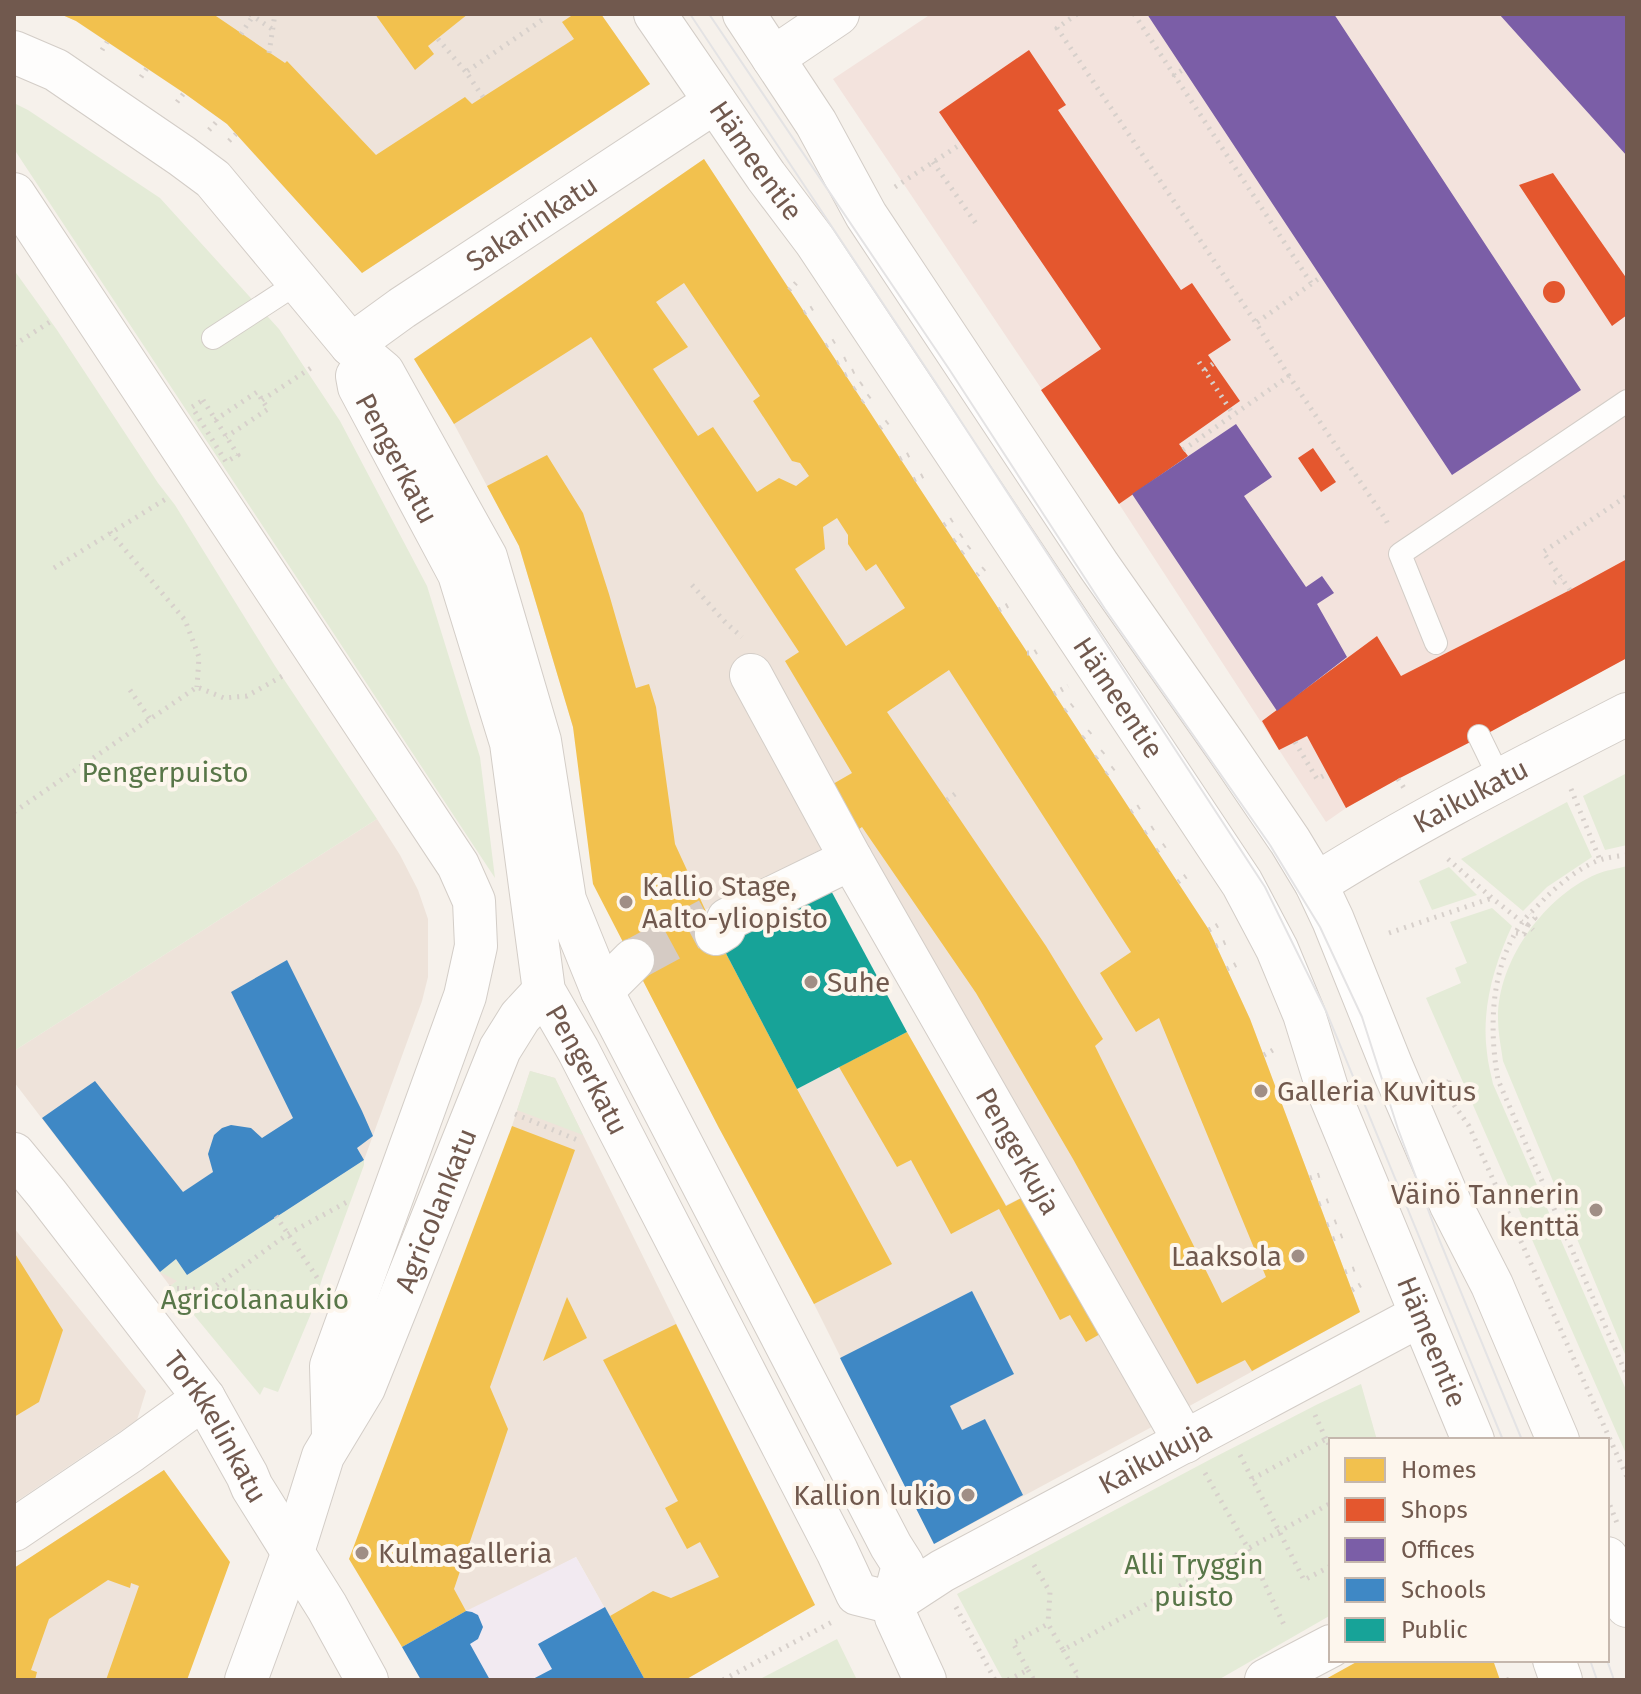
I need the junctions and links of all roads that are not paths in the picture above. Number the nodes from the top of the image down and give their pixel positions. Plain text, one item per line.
1 (655, 14) edge
2 (744, 14) edge
3 (838, 14) edge
4 (14, 52) edge
5 (773, 58) junction
6 (715, 102) junction
7 (14, 194) edge
8 (299, 282) junction
9 (213, 338) dead end
10 (351, 345) junction
11 (1627, 401) edge
12 (1440, 651) dead end
13 (751, 675) dead end
14 (1627, 714) edge
15 (1485, 734) dead end
16 (1506, 776) junction
17 (851, 859) junction
18 (1316, 884) junction
19 (718, 924) tunnel mouth
20 (636, 967) tunnel mouth
21 (544, 991) junction
22 (602, 991) junction
23 (15, 1157) edge
24 (1421, 1315) junction
25 (204, 1398) junction
26 (333, 1436) junction
27 (1472, 1438) edge
28 (1557, 1438) edge
29 (1192, 1453) junction
30 (14, 1530) edge
31 (293, 1552) junction
32 (1609, 1563) edge
33 (893, 1603) junction
34 (1627, 1606) edge
35 (1316, 1654) edge
36 (246, 1680) edge
37 (367, 1680) edge
38 (925, 1680) edge
39 (1266, 1680) edge

1 - 6 street, Hämeentie
2 - 5 street, Hämeentie
3 - 5 street
4 - 8 street, Pengerkatu
5 - 18 street, Hämeentie
6 - 10 street, Sakarinkatu
6 - 24 street, Hämeentie
7 - 26 street, Agricolankatu
8 - 9 lane
8 - 10 street, Pengerkatu
10 - 21 street, Pengerkatu
10 - 22 street, Pengerkatu
11 - 12 lane
13 - 17 street, Pengerkuja
14 - 16 street, Kaikukatu
15 - 16 lane
16 - 18 street, Kaikukatu
17 - 19 street
17 - 29 street, Pengerkuja
18 - 28 street, Hämeentie
20 - 22 street
21 - 26 street, Agricolankatu
21 - 33 street, Pengerkatu
22 - 33 street, Pengerkatu
23 - 25 street, Torkkelinkatu
24 - 27 street, Hämeentie
24 - 29 street, Kaikukuja
25 - 30 street
25 - 31 street, Torkkelinkatu
26 - 31 street, Agricolankatu
29 - 33 street, Kaikukuja
31 - 36 street, Agricolankatu
31 - 37 street, Torkkelinkatu
32 - 34 street
33 - 38 street
35 - 39 street

